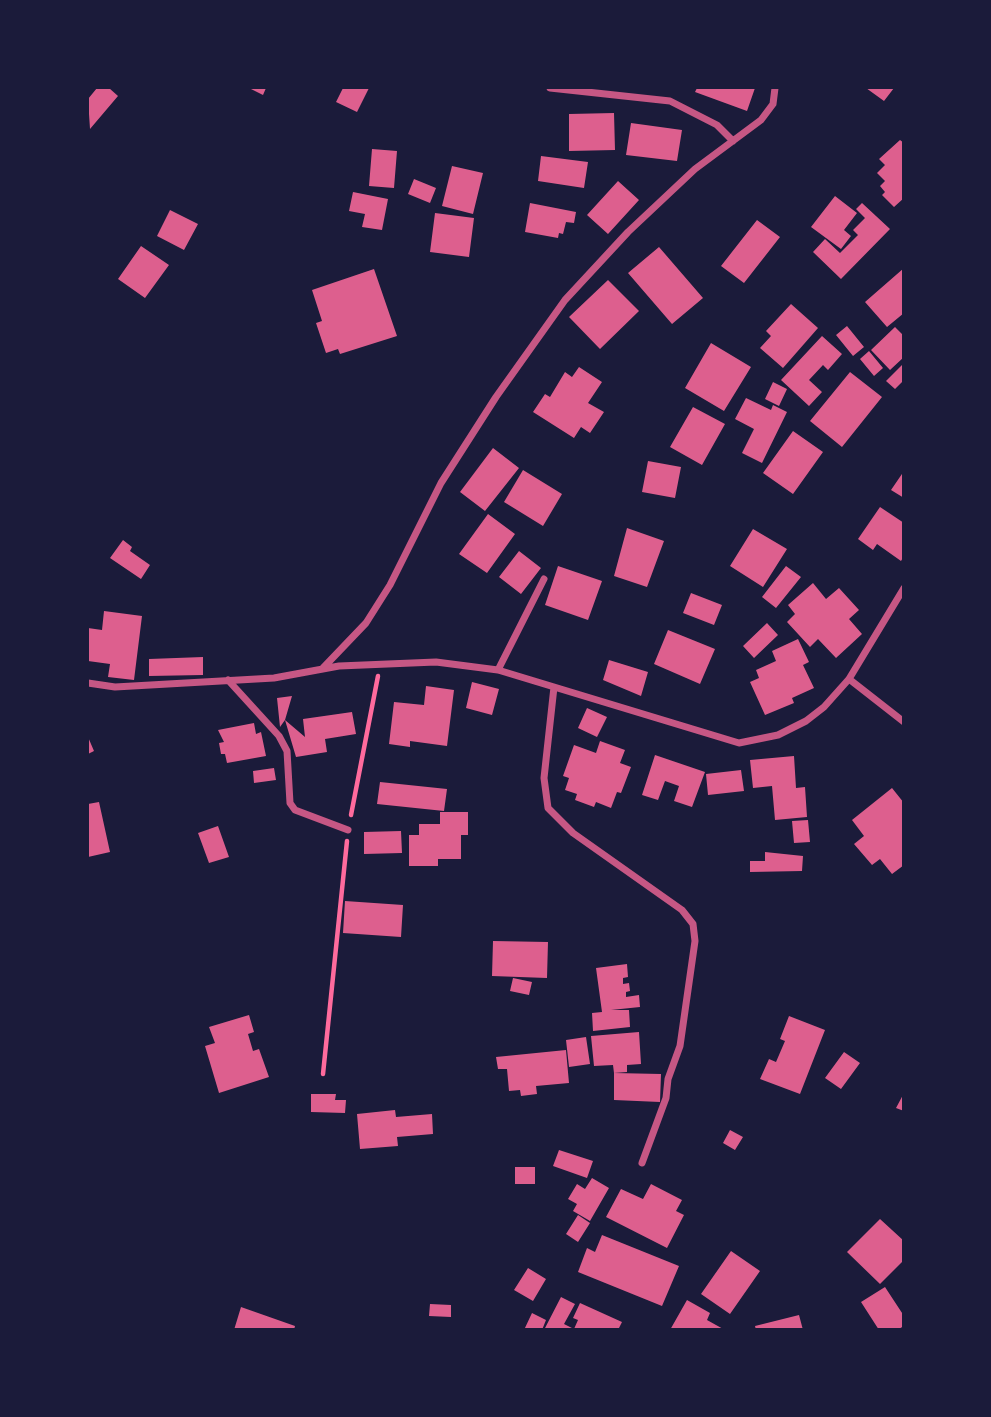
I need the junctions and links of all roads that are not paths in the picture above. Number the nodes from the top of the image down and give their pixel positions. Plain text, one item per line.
1 (550, 88) edge
2 (775, 88) edge
3 (733, 141) junction
4 (544, 579) dead end
5 (904, 589) edge
6 (323, 669) junction
7 (498, 670) junction
8 (849, 679) junction
9 (228, 680) junction
10 (88, 683) edge
11 (554, 687) junction
12 (904, 722) edge
13 (348, 830) road end
14 (642, 1163) dead end

1 - 3 street
2 - 3 street
3 - 6 street
4 - 7 street
5 - 8 street
6 - 7 street
6 - 9 street
7 - 11 street
8 - 11 street
8 - 12 street
9 - 10 street
9 - 13 street
11 - 14 street

